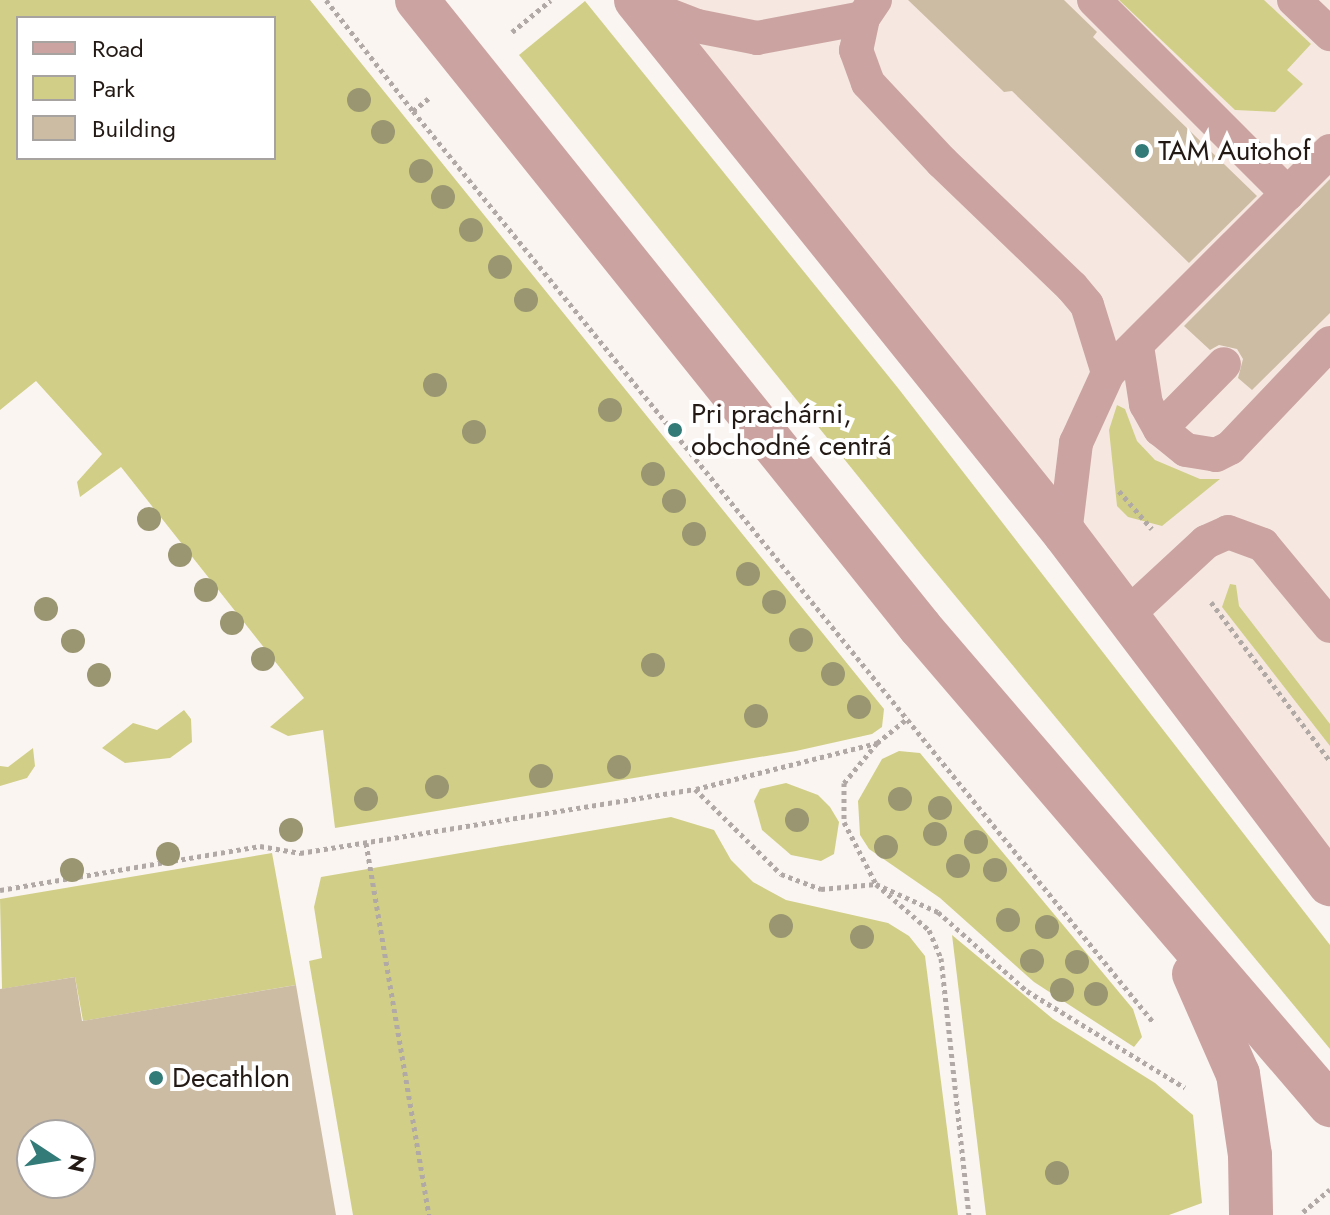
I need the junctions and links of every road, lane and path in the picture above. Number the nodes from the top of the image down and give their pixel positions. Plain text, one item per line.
1 (417, 0) edge
2 (1094, 0) edge
3 (1294, 0) edge
4 (637, 2) edge
5 (869, 9) edge
6 (1330, 34) edge
7 (413, 111) dead end
8 (1330, 151) edge
9 (1288, 194) junction
10 (1330, 343) edge
11 (1137, 346) junction
12 (1224, 364) dead end
13 (1108, 373) junction
14 (1160, 429) junction
15 (1065, 534) junction
16 (1126, 616) junction
17 (1330, 626) edge
18 (908, 718) junction
19 (877, 743) junction
20 (695, 789) junction
21 (1298, 841) junction
22 (366, 843) junction
23 (1330, 871) edge
24 (876, 884) junction
25 (1330, 884) edge
26 (0, 890) edge
27 (1163, 915) junction
28 (1155, 1026) dead end
29 (1182, 1078) dead end
30 (1330, 1105) edge
31 (1330, 1189) edge
32 (429, 1215) edge
33 (969, 1215) edge
34 (1251, 1215) edge
35 (1299, 1215) edge

1 - 27 street
2 - 9 lane
3 - 6 lane
4 - 5 lane
4 - 15 street
5 - 13 lane
7 - 18 path
8 - 9 lane
9 - 11 lane
10 - 14 lane
11 - 13 lane
11 - 14 lane
12 - 14 lane
13 - 15 lane
15 - 16 street
16 - 17 lane
16 - 21 street
18 - 19 path
18 - 28 path
19 - 20 path
19 - 24 path
20 - 22 path
20 - 24 path
21 - 23 street
21 - 25 street
22 - 26 path
22 - 32 path
24 - 29 path
24 - 33 path
27 - 30 street
27 - 34 street
31 - 35 path

